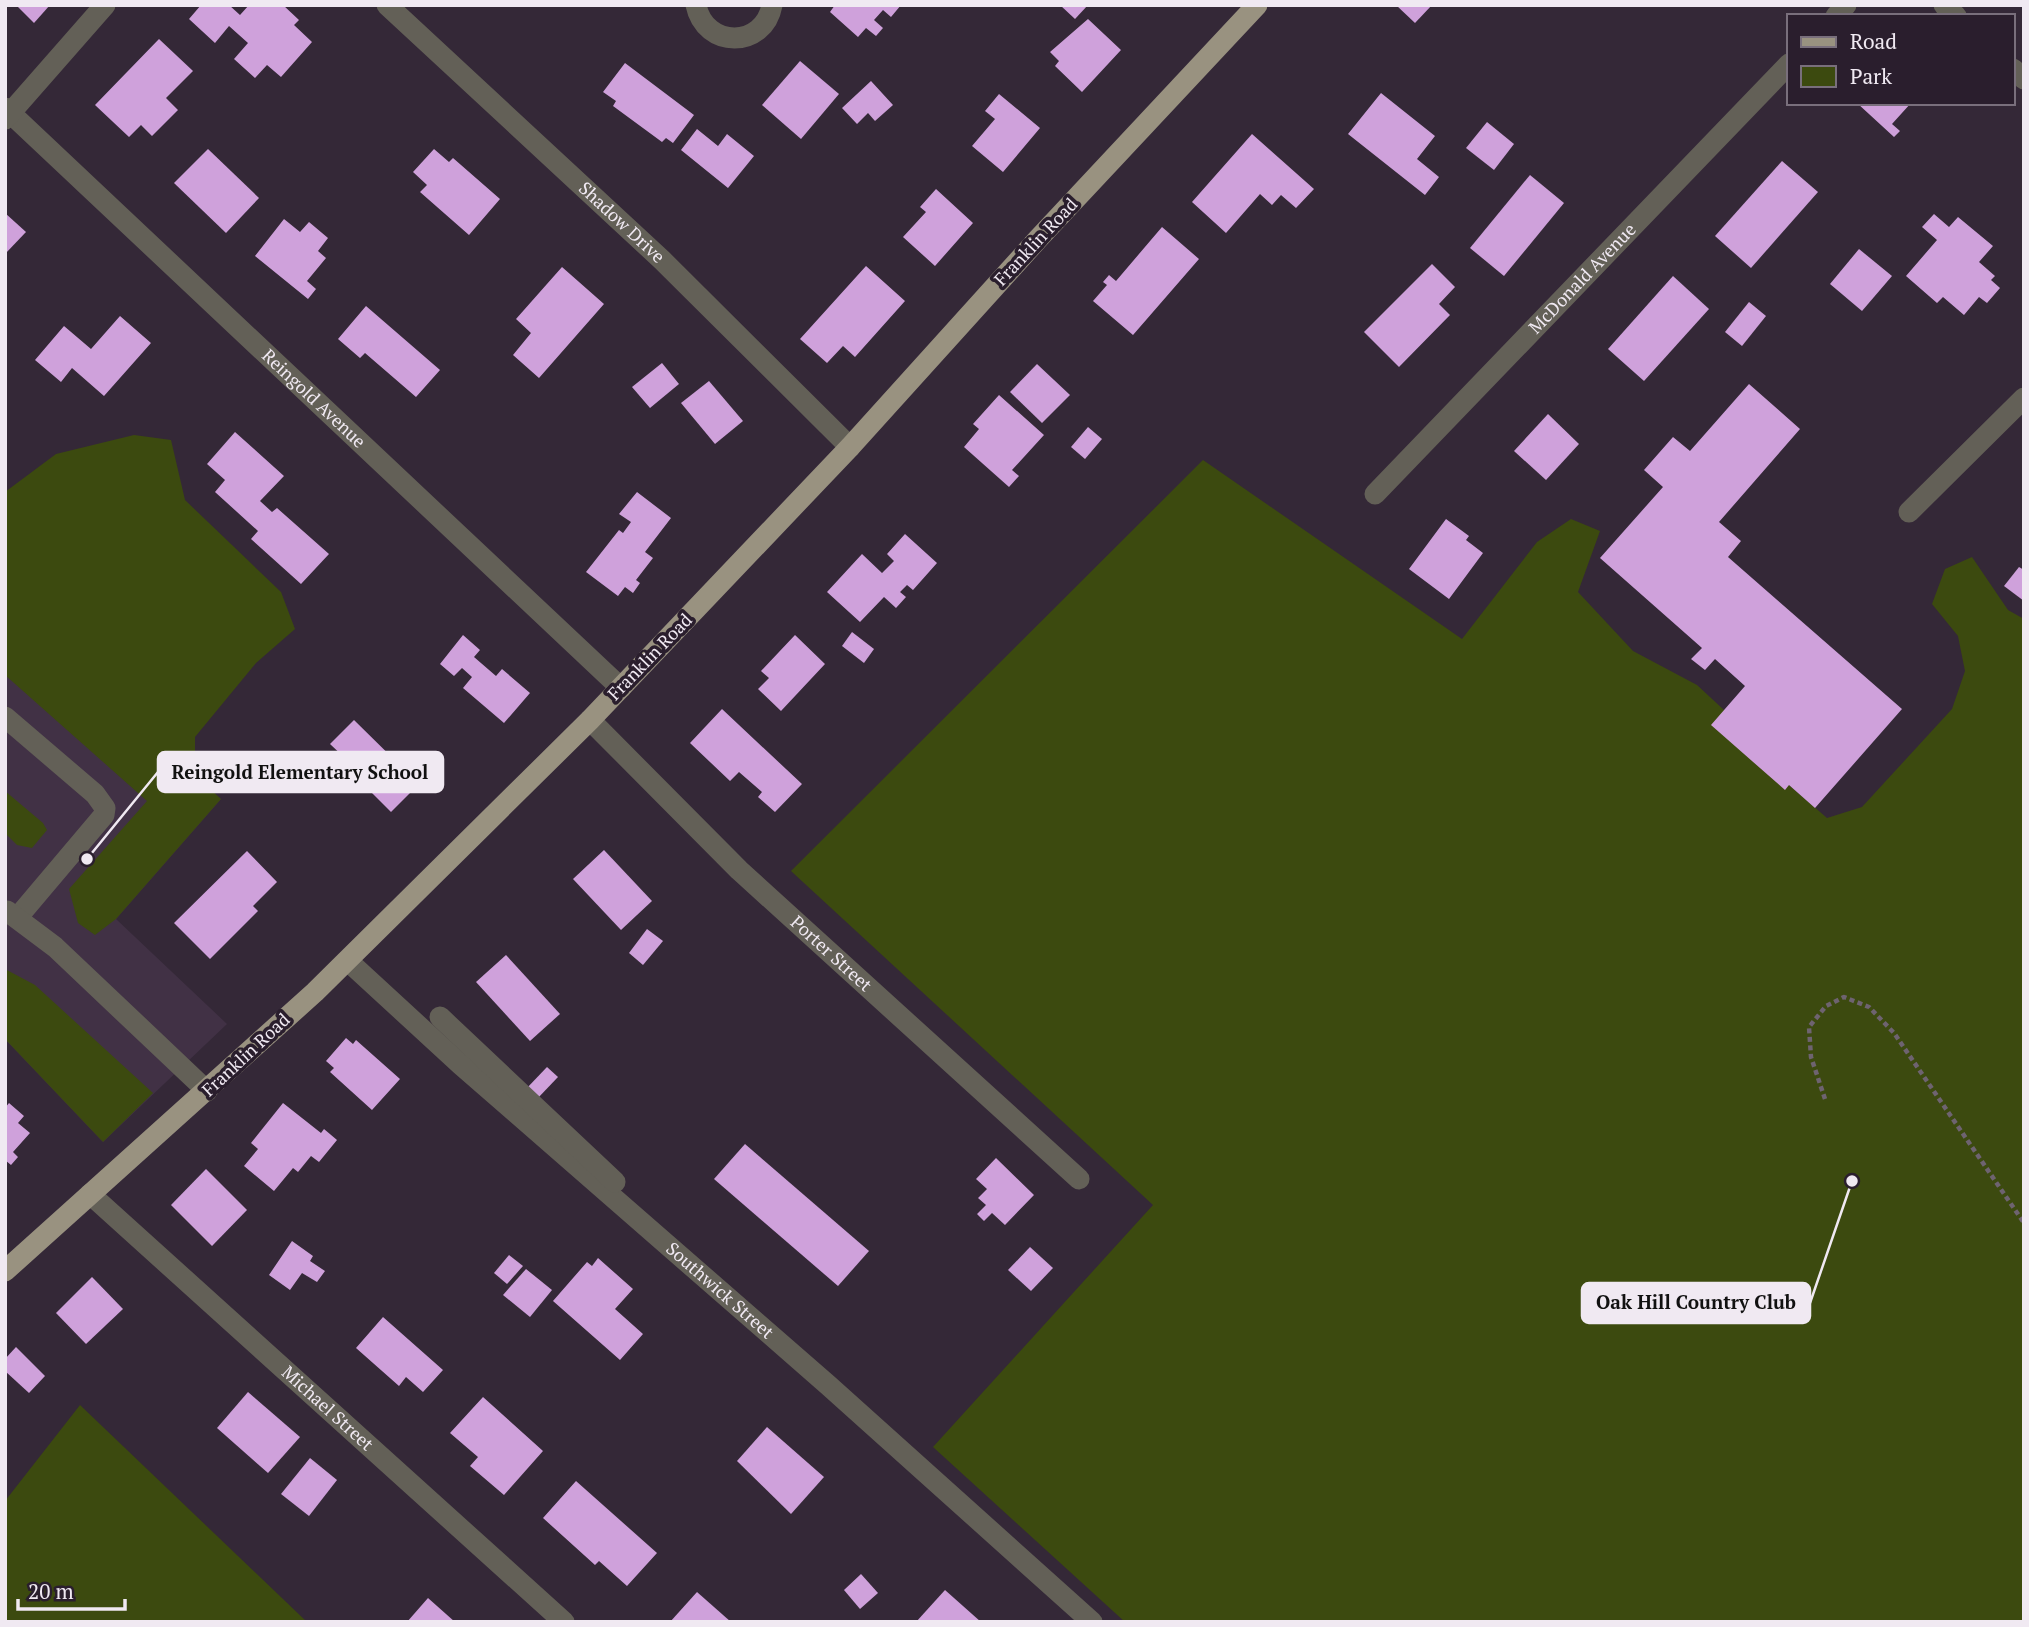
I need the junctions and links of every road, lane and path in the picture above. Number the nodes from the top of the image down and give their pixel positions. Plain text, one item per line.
1 (105, 5) edge
2 (387, 5) edge
3 (696, 5) edge
4 (772, 5) edge
5 (1257, 5) edge
6 (1787, 66) edge
7 (7, 114) edge
8 (2024, 398) edge
9 (850, 447) junction
10 (1375, 494) dead end
11 (1909, 512) dead end
12 (621, 688) junction
13 (5, 717) edge
14 (590, 720) junction
15 (11, 914) edge
16 (348, 961) junction
17 (440, 1017) dead end
18 (207, 1091) junction
19 (1825, 1099) dead end
20 (1079, 1179) dead end
21 (90, 1194) junction
22 (2024, 1223) edge
23 (5, 1271) edge
24 (959, 1504) junction
25 (564, 1622) edge
26 (1092, 1622) edge
27 (1098, 1622) edge

1 - 7 street
2 - 9 street, Shadow Drive
3 - 4 street
5 - 9 main road, Franklin Road
6 - 10 street, McDonald Avenue
7 - 12 street, Reingold Avenue
8 - 11 street
9 - 12 main road, Franklin Road
12 - 14 main road, Franklin Road
13 - 15 street
14 - 16 main road, Franklin Road
14 - 20 street, Porter Street
15 - 18 street
16 - 18 main road, Franklin Road
16 - 24 street, Southwick Street
17 - 24 street
18 - 21 main road, Franklin Road
19 - 22 path
21 - 23 main road, Franklin Road
21 - 25 street, Michael Street
24 - 26 street, Southwick Street
24 - 27 street

